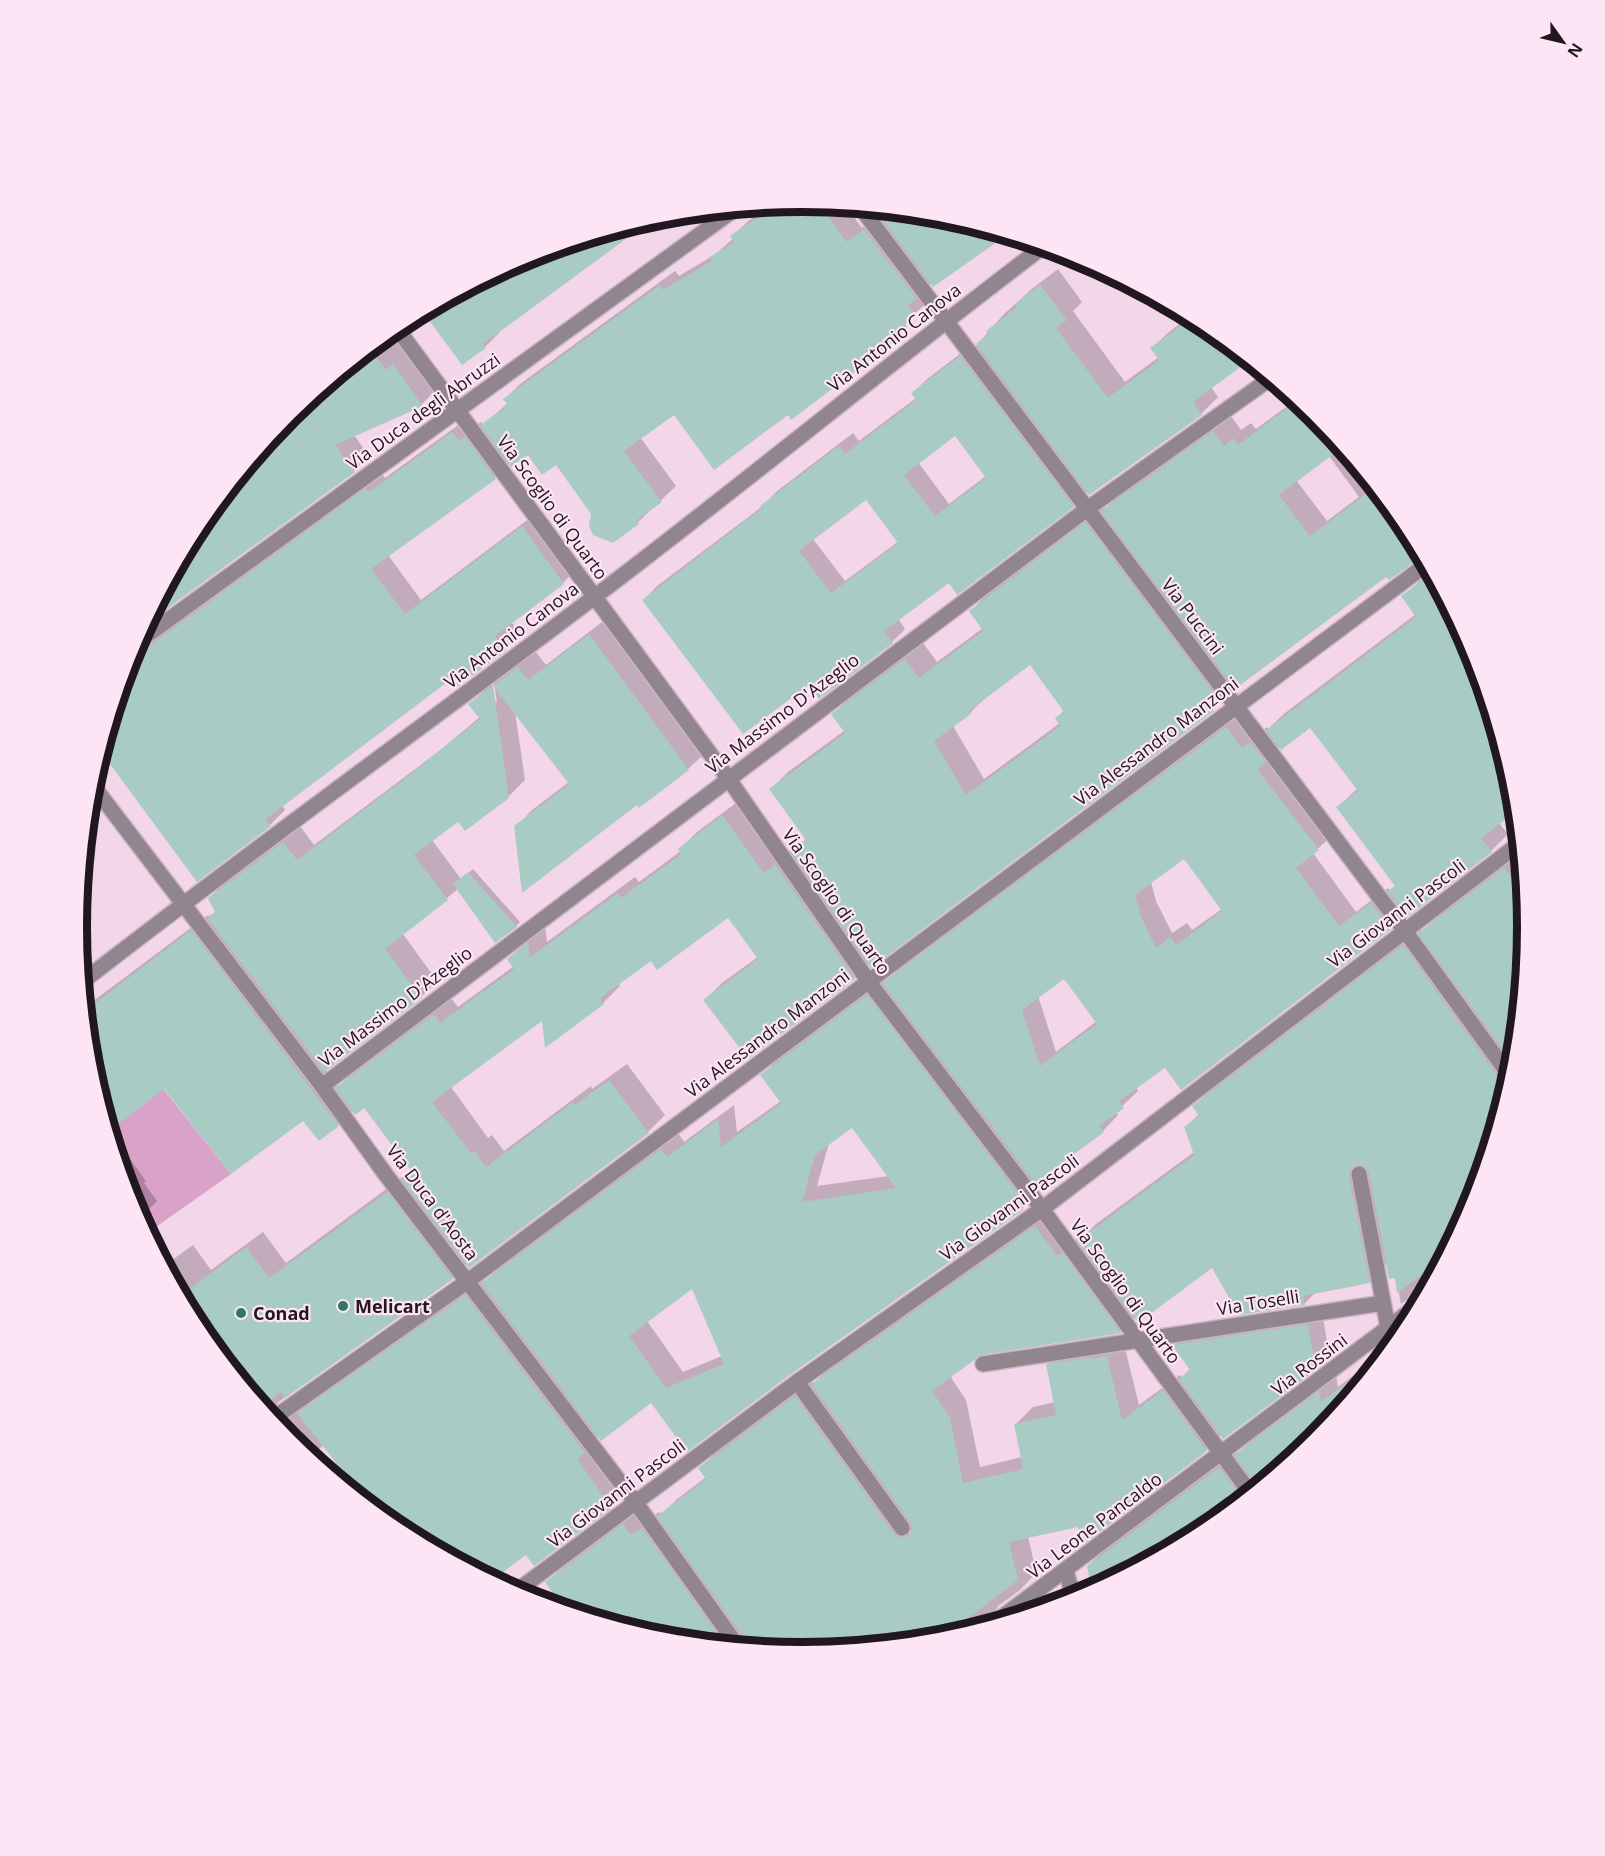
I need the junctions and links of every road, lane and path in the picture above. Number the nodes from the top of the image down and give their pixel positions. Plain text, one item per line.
1 (867, 216) edge
2 (723, 217) edge
3 (1037, 252) edge
4 (946, 321) junction
5 (402, 335) edge
6 (1265, 382) edge
7 (457, 410) junction
8 (1087, 508) junction
9 (1421, 568) edge
10 (594, 597) junction
11 (151, 632) edge
12 (1236, 705) junction
13 (728, 778) junction
14 (100, 794) edge
15 (1513, 848) edge
16 (184, 903) junction
17 (1405, 931) junction
18 (89, 976) edge
19 (869, 982) junction
20 (1504, 1067) edge
21 (322, 1086) junction
22 (1359, 1174) dead end
23 (1042, 1209) junction
24 (468, 1281) junction
25 (1383, 1303) junction
26 (1402, 1318) edge
27 (1388, 1329) junction
28 (1390, 1337) edge
29 (1139, 1340) junction
30 (983, 1364) dead end
31 (797, 1382) junction
32 (279, 1415) edge
33 (1221, 1455) junction
34 (1247, 1489) edge
35 (636, 1503) junction
36 (902, 1528) dead end
37 (1066, 1570) junction
38 (523, 1586) edge
39 (1071, 1591) edge
40 (1007, 1613) edge
41 (733, 1640) edge

1 - 4 street, Via Puccini
2 - 7 street, Via Duca degli Abruzzi
3 - 4 street, Via Antonio Canova
4 - 8 street, Via Puccini
4 - 10 street, Via Antonio Canova
5 - 7 street, Via Scoglio di Quarto
6 - 8 street, Via Massimo D'Azeglio
7 - 10 street, Via Scoglio di Quarto
7 - 11 street, Via Duca degli Abruzzi
8 - 12 street, Via Puccini
8 - 13 street, Via Massimo D'Azeglio
9 - 12 street, Via Alessandro Manzoni
10 - 13 street, Via Scoglio di Quarto
10 - 16 street, Via Antonio Canova
12 - 17 street, Via Puccini
12 - 19 street, Via Alessandro Manzoni
13 - 19 street, Via Scoglio di Quarto
13 - 21 street, Via Massimo D'Azeglio
14 - 16 street, Via Duca d'Aosta
15 - 17 street, Via Giovanni Pascoli
16 - 18 street, Via Antonio Canova
16 - 21 street, Via Duca d'Aosta
17 - 20 street, Via Puccini
17 - 23 street, Via Giovanni Pascoli
19 - 23 street, Via Scoglio di Quarto
19 - 24 street, Via Alessandro Manzoni
21 - 24 street, Via Duca d'Aosta
22 - 25 street
23 - 29 street, Via Scoglio di Quarto
23 - 31 street, Via Giovanni Pascoli
24 - 32 street, Via Alessandro Manzoni
24 - 35 street, Via Duca d'Aosta
25 - 27 street
25 - 29 street, Via Toselli
26 - 27 street, Via Rossini
27 - 28 street
27 - 33 street, Via Rossini
29 - 30 street, Via Toselli
29 - 33 street, Via Scoglio di Quarto
31 - 35 street, Via Giovanni Pascoli
31 - 36 street
33 - 34 street, Via Scoglio di Quarto
33 - 37 street, Via Leone Pancaldo
35 - 38 street, Via Giovanni Pascoli
35 - 41 street, Via Duca d'Aosta
37 - 39 street
37 - 40 street, Via Leone Pancaldo

